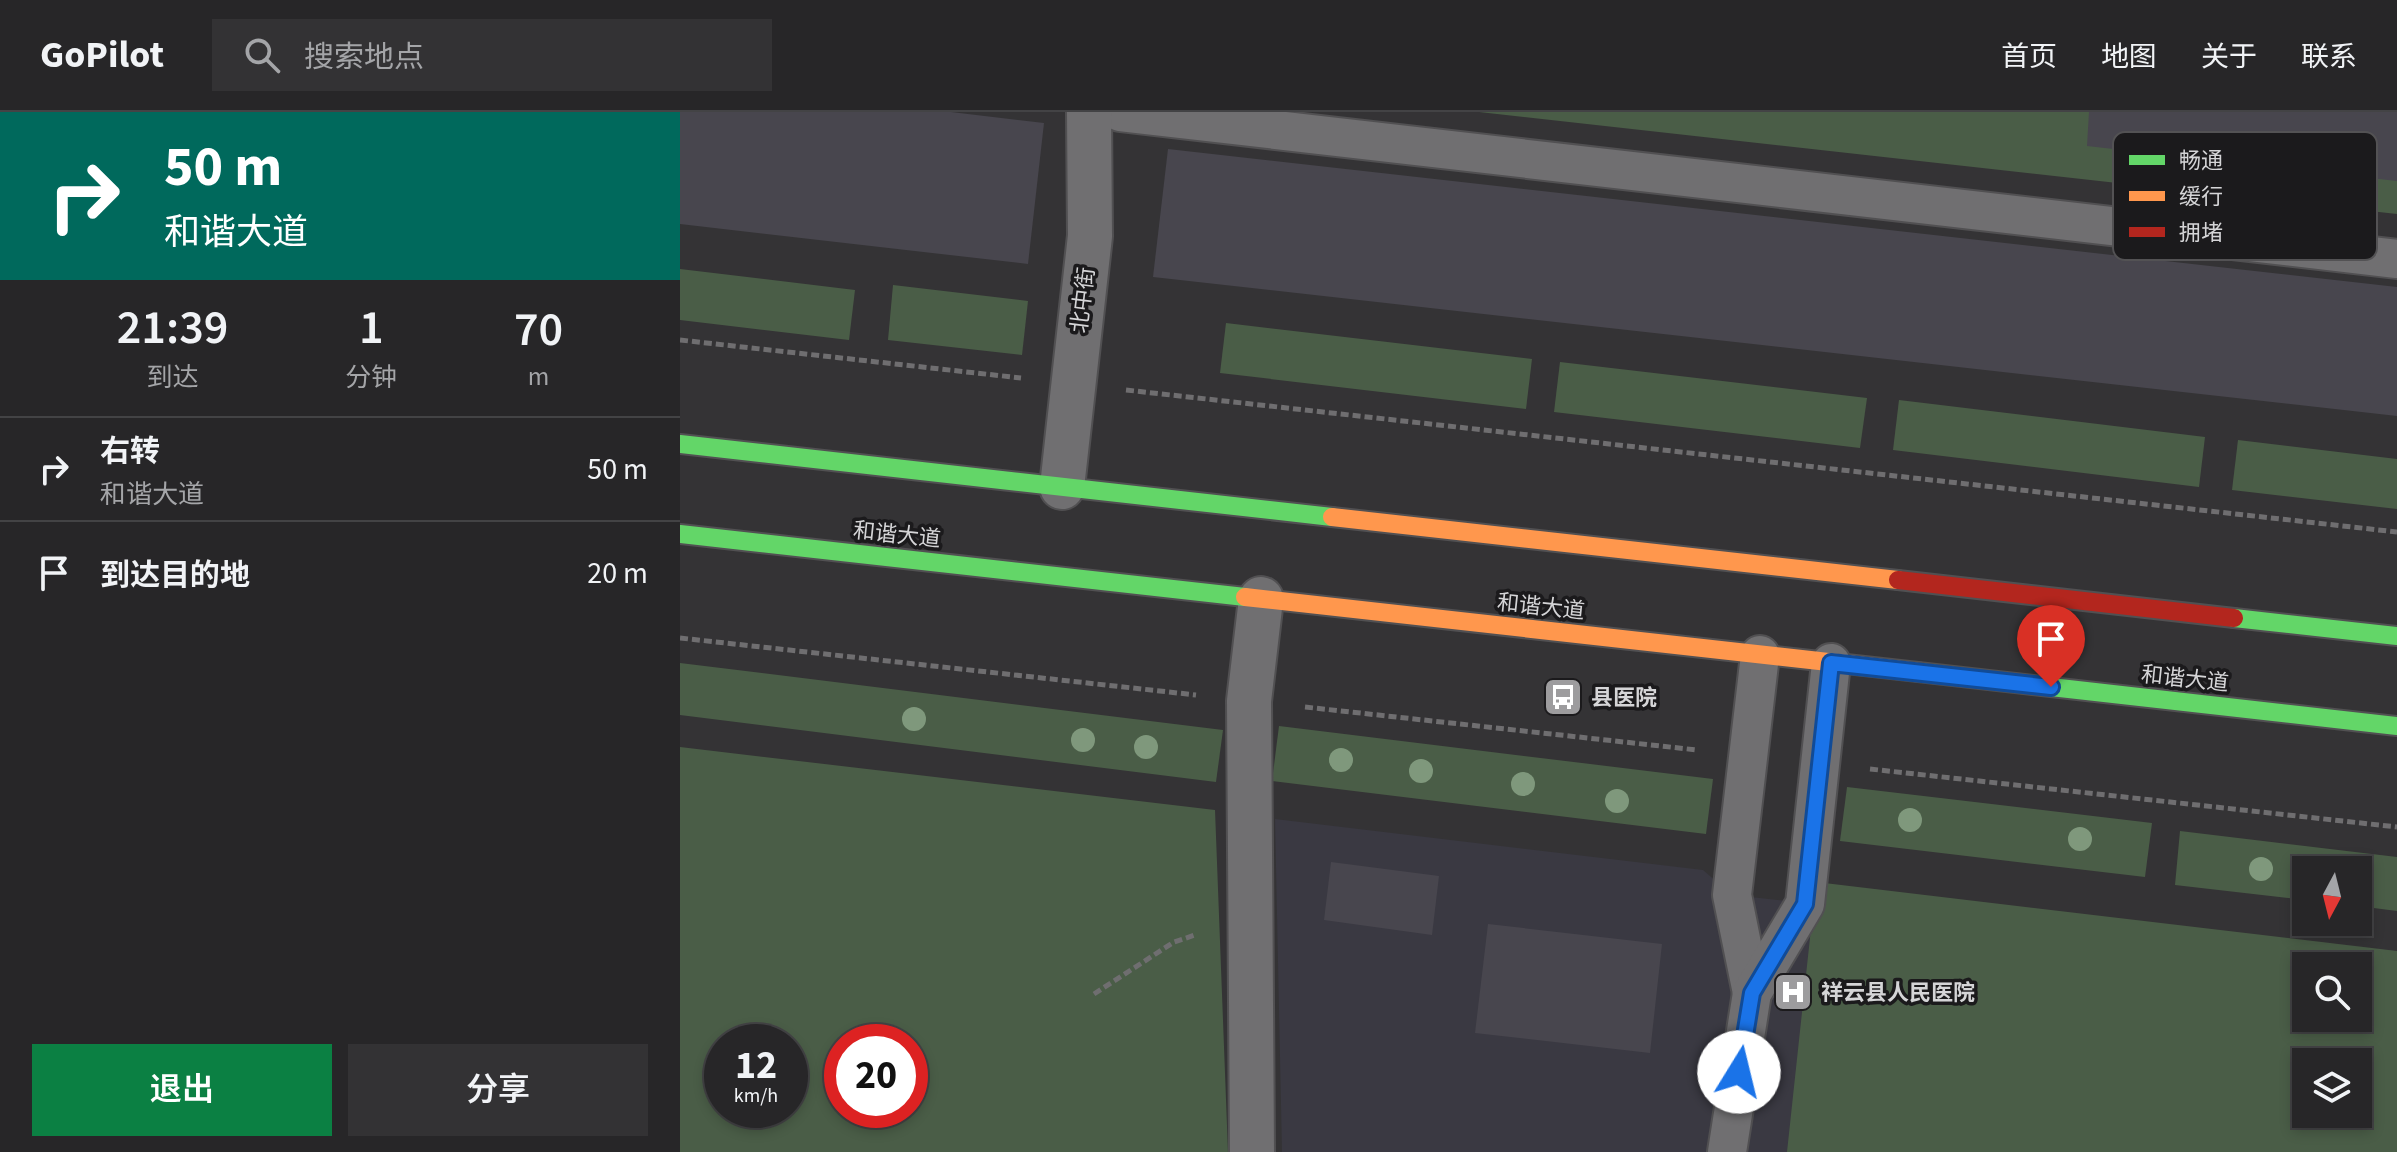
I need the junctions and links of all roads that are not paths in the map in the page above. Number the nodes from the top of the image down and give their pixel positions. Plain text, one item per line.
1 (1089, 112) edge
2 (1120, 112) edge
3 (2113, 226) edge
4 (2377, 257) edge
5 (2397, 259) edge
6 (680, 444) edge
7 (1062, 487) junction
8 (680, 534) edge
9 (1261, 599) junction
10 (2397, 636) edge
11 (1760, 655) junction
12 (1831, 663) junction
13 (2397, 726) edge
14 (1752, 993) junction
15 (1252, 1152) edge
16 (1727, 1152) edge

1 - 7 street, 北中街
2 - 3 lane
4 - 5 lane
6 - 7 main road
7 - 10 main road
8 - 9 main road, 和谐大道
9 - 11 main road, 和谐大道
9 - 15 street
11 - 12 main road, 和谐大道
11 - 14 lane
12 - 13 main road, 和谐大道
12 - 14 lane
14 - 16 lane

